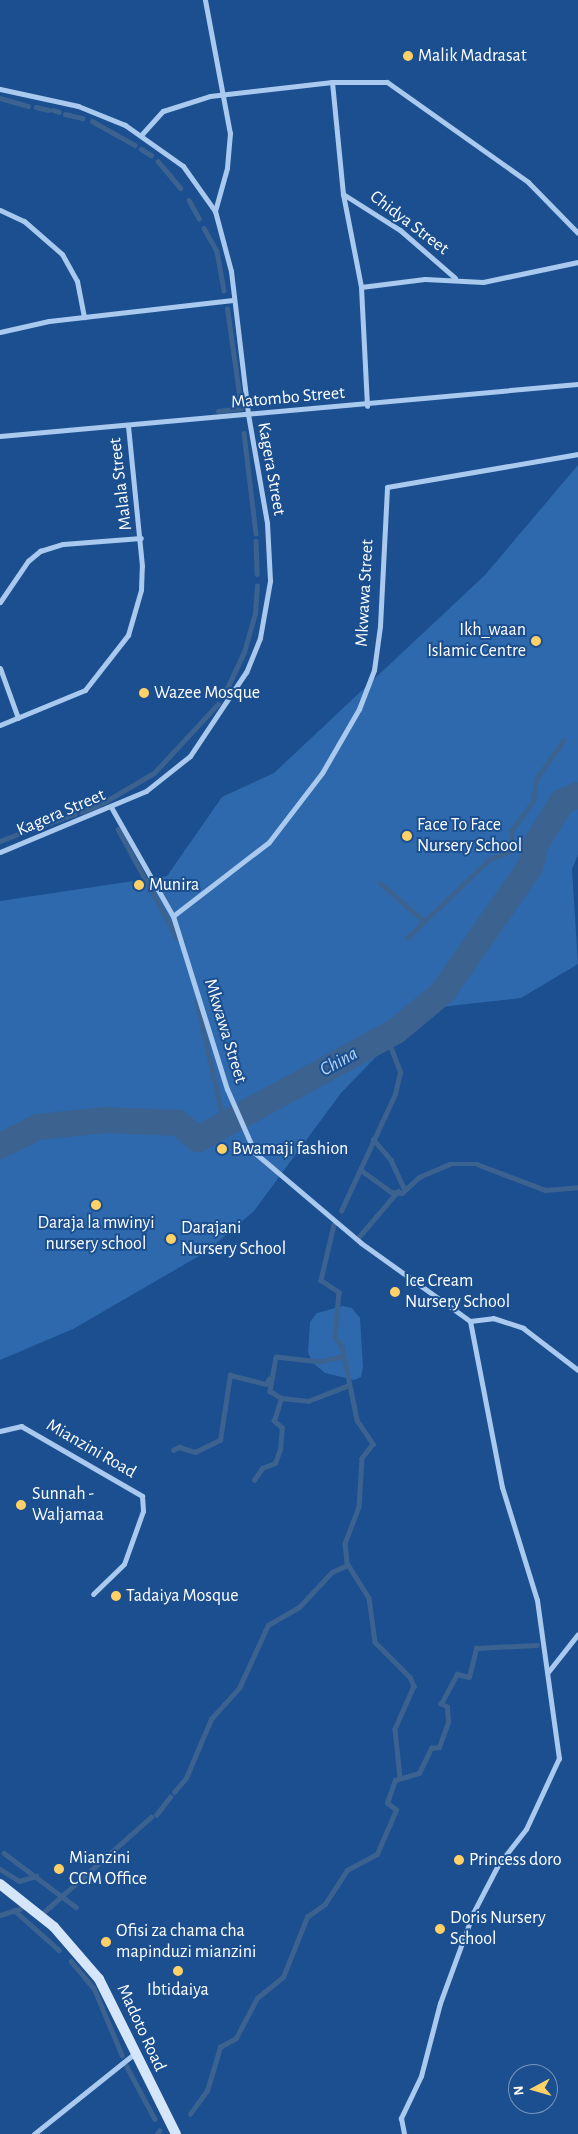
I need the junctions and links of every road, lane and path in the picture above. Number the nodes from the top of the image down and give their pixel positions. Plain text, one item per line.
1 (205, 0) edge
2 (332, 82) junction
3 (0, 89) edge
4 (220, 94) junction
5 (142, 134) junction
6 (343, 194) junction
7 (0, 210) edge
8 (215, 211) junction
9 (578, 233) edge
10 (578, 262) edge
11 (455, 278) junction
12 (361, 287) junction
13 (233, 300) junction
14 (84, 317) junction
15 (0, 332) edge
16 (578, 384) edge
17 (367, 406) junction
18 (248, 414) junction
19 (128, 426) junction
20 (0, 436) edge
21 (578, 454) edge
22 (141, 538) junction
23 (0, 602) edge
24 (0, 668) edge
25 (18, 718) junction
26 (0, 725) edge
27 (111, 808) junction
28 (0, 852) edge
29 (173, 916) junction
30 (470, 1320) junction
31 (578, 1370) edge
32 (0, 1431) edge
33 (92, 1594) dead end
34 (578, 1634) edge
35 (548, 1672) junction
36 (0, 1884) edge
37 (134, 2054) junction
38 (34, 2134) edge
39 (176, 2134) edge
40 (404, 2134) edge

1 - 4 street
2 - 4 street
2 - 6 street, Chidya Street
2 - 9 street
3 - 5 street, Kagera Street
4 - 5 street
4 - 8 street
5 - 8 street, Kagera Street
6 - 11 street, Chidya Street
6 - 12 street, Chidya Street
7 - 14 street
8 - 13 street, Kagera Street
10 - 11 street, Chidya Street
11 - 12 street, Chidya Street
12 - 17 street, Chidya Street
13 - 14 street
13 - 18 street, Kagera Street
14 - 15 street
16 - 17 street, Matombo Street
17 - 18 street, Matombo Street
18 - 19 street, Matombo Street
18 - 27 street, Kagera Street
19 - 20 street, Matombo Street
19 - 22 street, Malala Street
21 - 29 street, Mkwawa Street
22 - 23 street, Malala Street
22 - 25 street, Malala Street
24 - 25 street
25 - 26 street, Malala Street
27 - 28 street, Kagera Street
27 - 29 street, Mkwawa Street
29 - 30 street, Mkwawa Street
30 - 31 street
30 - 35 street
32 - 33 street, Mianzini Road
34 - 35 street
35 - 40 street
36 - 37 main road, Madoto Road
37 - 38 street
37 - 39 main road, Madoto Road

